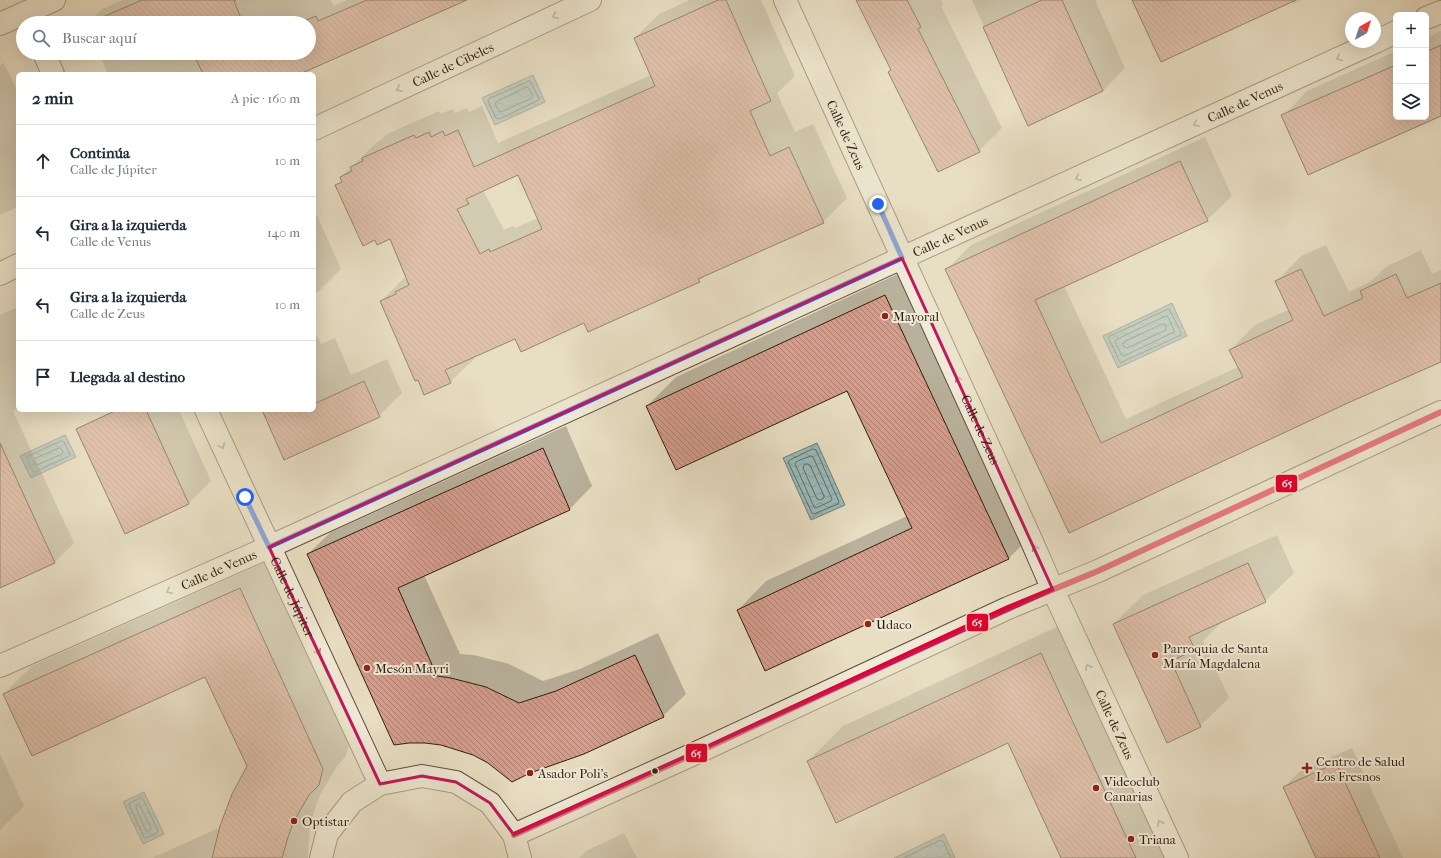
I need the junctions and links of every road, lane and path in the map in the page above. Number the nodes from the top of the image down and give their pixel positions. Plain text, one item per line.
1 (54, 0) edge
2 (590, 0) edge
3 (785, 0) edge
4 (24, 12) edge
5 (1441, 12) edge
6 (1429, 17) edge
7 (0, 24) edge
8 (1393, 33) edge
9 (1381, 39) edge
10 (1362, 48) edge
11 (47, 60) edge
12 (52, 72) edge
13 (316, 128) edge
14 (902, 258) junction
15 (16, 266) edge
16 (0, 274) edge
17 (207, 412) edge
18 (1441, 412) edge
19 (269, 547) junction
20 (1053, 590) junction
21 (0, 666) edge
22 (380, 784) junction
23 (514, 835) junction
24 (321, 858) edge
25 (520, 858) edge
26 (1177, 858) edge

1 - 4 street
2 -> 13 street, Calle de Cibeles
3 - 14 street, Calle de Zeus
4 - 7 street
5 - 6 street
8 - 9 street, Calle de Venus
10 -> 14 street, Calle de Venus
11 - 12 street
14 - 19 street, Calle de Venus
20 -> 14 street, Calle de Zeus
15 - 16 street
17 -> 19 street, Calle de Júpiter
18 - 20 street
19 -> 21 street, Calle de Venus
19 -> 22 street, Calle de Júpiter
20 - 23 street
26 -> 20 street, Calle de Zeus
22 - 23 street
22 - 24 street
23 - 25 street

